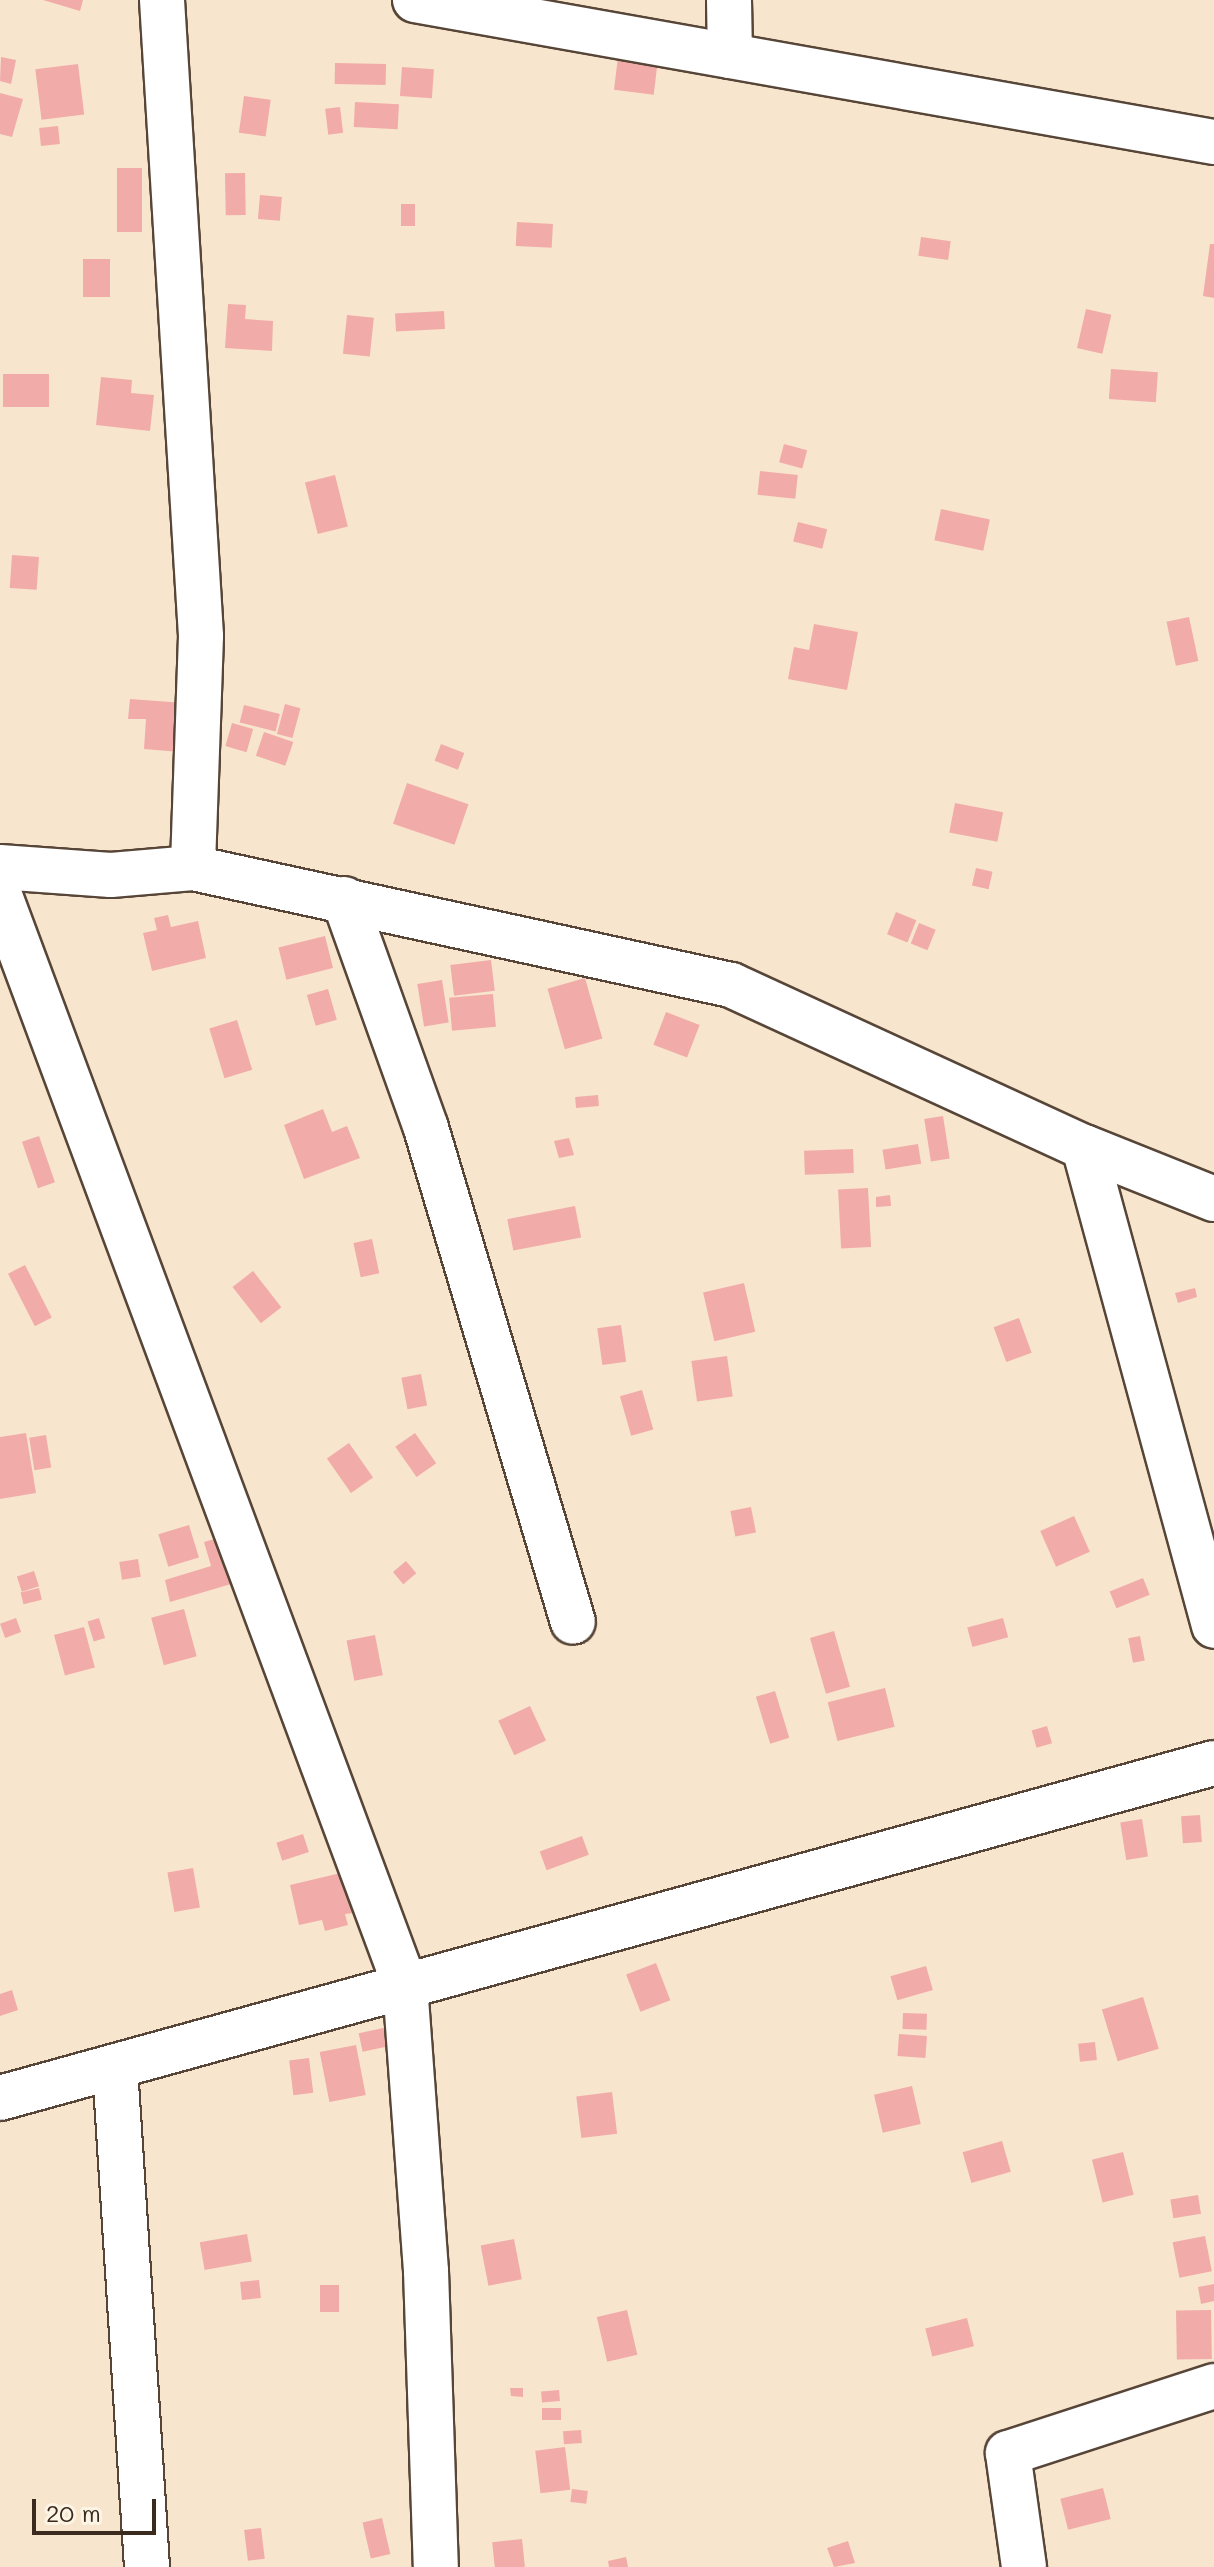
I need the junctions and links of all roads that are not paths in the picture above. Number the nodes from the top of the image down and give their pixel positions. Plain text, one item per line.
1 (162, 0) edge
2 (729, 0) edge
3 (433, 2) edge
4 (730, 56) junction
5 (1214, 142) edge
6 (0, 867) edge
7 (193, 868) junction
8 (0, 896) edge
9 (344, 899) junction
10 (1084, 1147) junction
11 (1214, 1199) edge
12 (573, 1622) dead end
13 (1214, 1626) edge
14 (1214, 1763) edge
15 (405, 1985) junction
16 (115, 2068) junction
17 (0, 2098) edge
18 (1214, 2386) edge
19 (147, 2567) edge
20 (436, 2567) edge
21 (1024, 2567) edge

1 - 7 street
2 - 4 street
3 - 4 street
4 - 5 street
6 - 7 street
7 - 9 street
8 - 15 street
9 - 10 street
9 - 12 street
10 - 11 street
10 - 13 street
14 - 15 street
15 - 16 street
15 - 20 street
16 - 17 street
16 - 19 street
18 - 21 street

